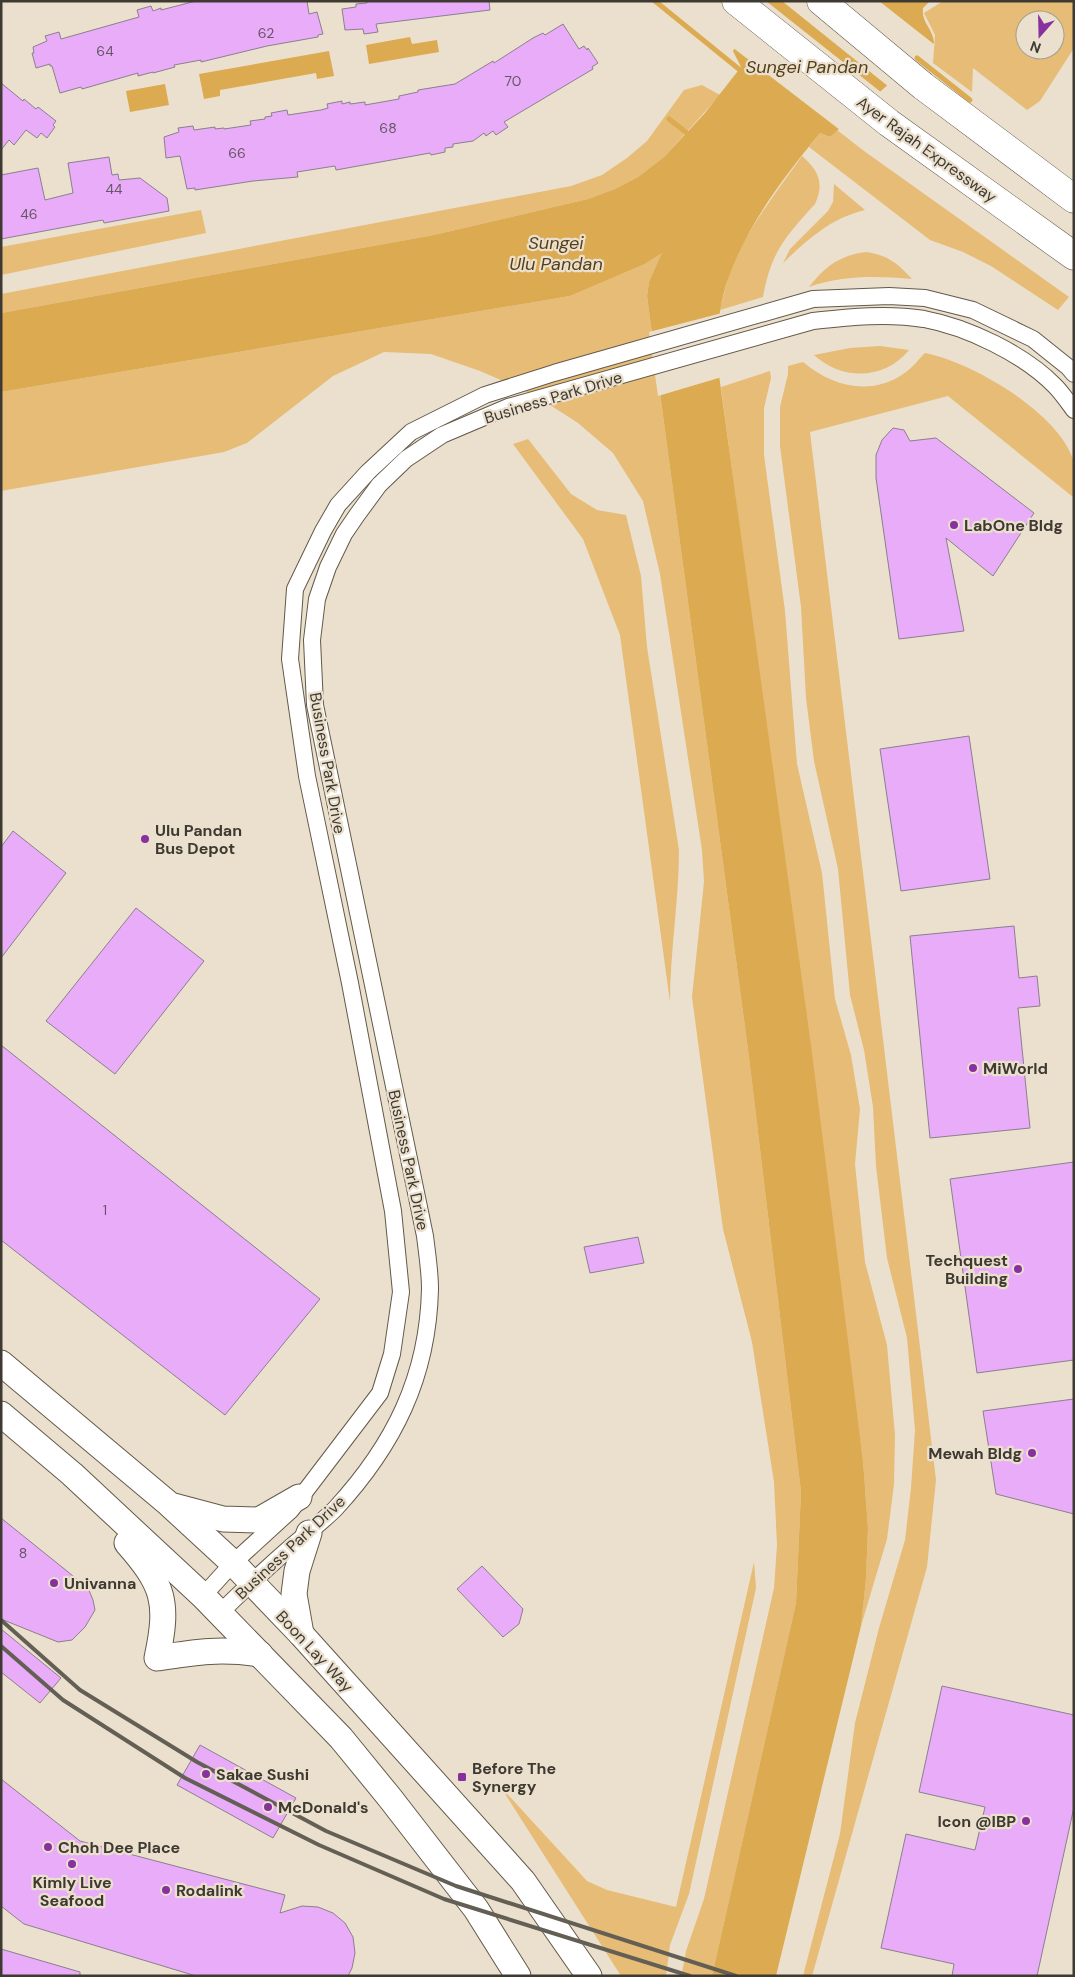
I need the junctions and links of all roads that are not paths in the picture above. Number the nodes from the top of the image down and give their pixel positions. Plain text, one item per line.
1 (736, 1) edge
2 (821, 1) edge
3 (1074, 199) edge
4 (1074, 256) edge
5 (1074, 374) edge
6 (1074, 410) edge
7 (1, 1363) edge
8 (1, 1414) edge
9 (72, 1474) junction
10 (299, 1497) junction
11 (169, 1504) junction
12 (309, 1533) junction
13 (233, 1564) junction
14 (250, 1583) junction
15 (203, 1596) junction
16 (220, 1613) junction
17 (301, 1634) junction
18 (260, 1654) junction
19 (518, 1976) edge
20 (589, 1976) edge

1 - 4 highway, Ayer Rajah Expressway
2 - 3 highway
5 - 10 street, Business Park Drive
6 - 12 street, Business Park Drive
7 - 11 main road, Boon Lay Way
8 - 9 main road
9 - 15 main road
9 - 18 main road
10 - 11 main road
10 - 13 street, Business Park Drive
11 - 13 main road, Boon Lay Way
12 - 14 street, Business Park Drive
12 - 17 main road
13 - 14 main road, Boon Lay Way
13 - 15 street, Business Park Drive
14 - 16 street, Business Park Drive
14 - 17 main road, Boon Lay Way
15 - 16 main road
16 - 18 main road
17 - 20 main road, Boon Lay Way
18 - 19 main road

